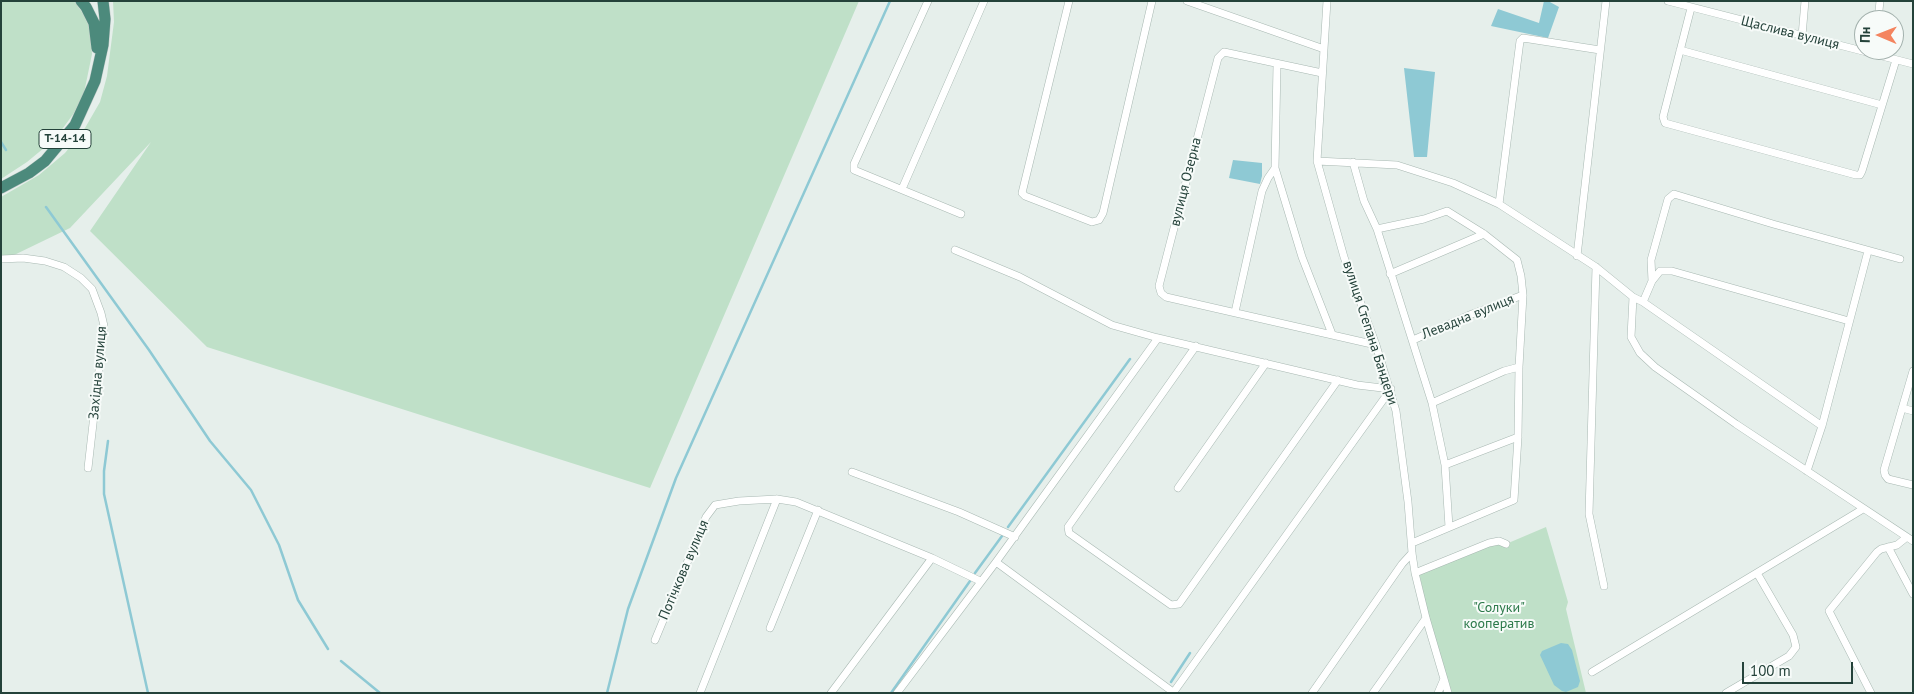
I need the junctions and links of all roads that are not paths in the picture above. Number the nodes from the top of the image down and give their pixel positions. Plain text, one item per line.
1 (82, 1) edge
2 (103, 1) edge
3 (928, 1) edge
4 (984, 1) edge
5 (1069, 1) edge
6 (1152, 1) edge
7 (1188, 1) edge
8 (1327, 1) edge
9 (1606, 1) edge
10 (1668, 1) edge
11 (1805, 1) edge
12 (1690, 8) junction
13 (1802, 36) junction
14 (1324, 48) junction
15 (1854, 48) edge
16 (1600, 50) junction
17 (1680, 50) junction
18 (1896, 60) joint
19 (1913, 64) edge
20 (98, 65) junction
21 (1277, 65) junction
22 (1322, 74) junction
23 (1882, 106) junction
24 (1317, 161) junction
25 (1353, 162) junction
26 (1275, 168) junction
27 (1, 188) edge
28 (902, 189) junction
29 (1499, 204) junction
30 (961, 214) dead end
31 (1377, 229) junction
32 (1484, 234) junction
33 (955, 250) dead end
34 (1868, 251) junction
35 (1577, 256) junction
36 (1, 259) edge
37 (1900, 259) dead end
38 (1596, 267) junction
39 (1390, 274) junction
40 (1652, 281) junction
41 (1522, 295) junction
42 (1633, 297) junction
43 (1643, 302) junction
44 (1234, 312) junction
45 (1849, 321) junction
46 (1332, 334) junction
47 (1158, 338) junction
48 (1413, 340) junction
49 (1376, 345) junction
50 (1196, 346) junction
51 (1266, 363) junction
52 (1518, 367) junction
53 (1913, 371) edge
54 (1338, 380) junction
55 (1391, 389) junction
56 (1432, 403) junction
57 (1902, 408) junction
58 (1913, 411) edge
59 (1822, 426) junction
60 (1518, 437) junction
61 (1445, 466) junction
62 (88, 468) dead end
63 (1807, 471) junction
64 (852, 472) dead end
65 (1913, 485) edge
66 (1178, 488) dead end
67 (777, 499) junction
68 (1864, 509) junction
69 (818, 510) junction
70 (1449, 527) junction
71 (1015, 537) junction
72 (1910, 539) edge
73 (1412, 543) junction
74 (1506, 544) dead end
75 (1888, 547) junction
76 (1412, 553) junction
77 (932, 558) junction
78 (996, 562) junction
79 (1415, 573) junction
80 (1758, 573) junction
81 (980, 581) junction
82 (1604, 586) dead end
83 (1913, 594) edge
84 (1426, 618) junction
85 (770, 628) dead end
86 (655, 640) dead end
87 (1592, 672) dead end
88 (1444, 679) junction
89 (1173, 692) edge
90 (700, 693) edge
91 (831, 693) edge
92 (897, 693) edge
93 (1312, 693) edge
94 (1373, 693) edge
95 (1438, 693) edge
96 (1448, 693) edge
97 (1726, 693) edge
98 (1871, 693) edge

1 - 20 highway, Т-14-14
2 - 20 highway, Т-14-14
3 - 28 street
4 - 28 street
5 - 6 street
7 - 14 street
8 - 14 street, вулиця Степана Бандери
9 - 16 street
10 - 12 street, Щаслива вулиця
11 - 13 street
12 - 13 street, Щаслива вулиця
12 - 17 street
13 - 15 street, Щаслива вулиця
14 - 22 street, вулиця Степана Бандери
16 - 29 street
16 - 35 street
17 - 23 street
17 - 23 street
18 - 19 street, Щаслива вулиця
18 - 23 street
20 - 27 highway, Т-14-14
21 - 22 street, вулиця Озерна
21 - 26 street
21 - 44 street, вулиця Озерна
22 - 24 street, вулиця Степана Бандери
24 - 25 street
24 - 49 street, вулиця Степана Бандери
25 - 29 street
25 - 31 street, Левадна вулиця
26 - 44 street
26 - 46 street
28 - 30 street
29 - 35 street
31 - 32 street, Левадна вулиця
31 - 39 street, Левадна вулиця
32 - 39 street
32 - 41 street, Левадна вулиця
33 - 47 street
34 - 37 street
34 - 40 street
34 - 45 street
35 - 38 street
36 - 62 street, Західна вулиця
38 - 42 street
38 - 82 street
39 - 48 street, Левадна вулиця
40 - 43 street
40 - 45 street
41 - 48 street, Левадна вулиця
41 - 52 street, Левадна вулиця
42 - 43 street
42 - 63 street
43 - 59 street
44 - 46 street, вулиця Озерна
45 - 59 street
46 - 49 street, вулиця Озерна
47 - 50 street
47 - 71 street
48 - 56 street, Левадна вулиця
49 - 55 street, вулиця Степана Бандери
50 - 51 street
50 - 54 street
51 - 54 street
51 - 66 street
52 - 56 street
52 - 60 street, Левадна вулиця
53 - 57 street
54 - 55 street
55 - 73 street, вулиця Степана Бандери
55 - 89 street
56 - 61 street, Левадна вулиця
57 - 58 street
57 - 65 street
59 - 63 street
60 - 61 street
60 - 70 street, Левадна вулиця
61 - 70 street, Левадна вулиця
63 - 68 street
64 - 71 street
67 - 69 street, Потічкова вулиця
67 - 86 street, Потічкова вулиця
67 - 90 street
68 - 72 street
68 - 80 street
69 - 77 street, Потічкова вулиця
69 - 85 street
70 - 73 street, Левадна вулиця
71 - 78 street
72 - 75 street
73 - 76 street, вулиця Степана Бандери
74 - 79 street
75 - 83 street
75 - 98 street
76 - 79 street, вулиця Степана Бандери
76 - 93 street
77 - 81 street, Потічкова вулиця
77 - 91 street
78 - 81 street
78 - 89 street
79 - 84 street, вулиця Степана Бандери
80 - 87 street
80 - 97 street
81 - 92 street
84 - 88 street, вулиця Степана Бандери
84 - 94 street
88 - 95 street
88 - 96 street, вулиця Степана Бандери

